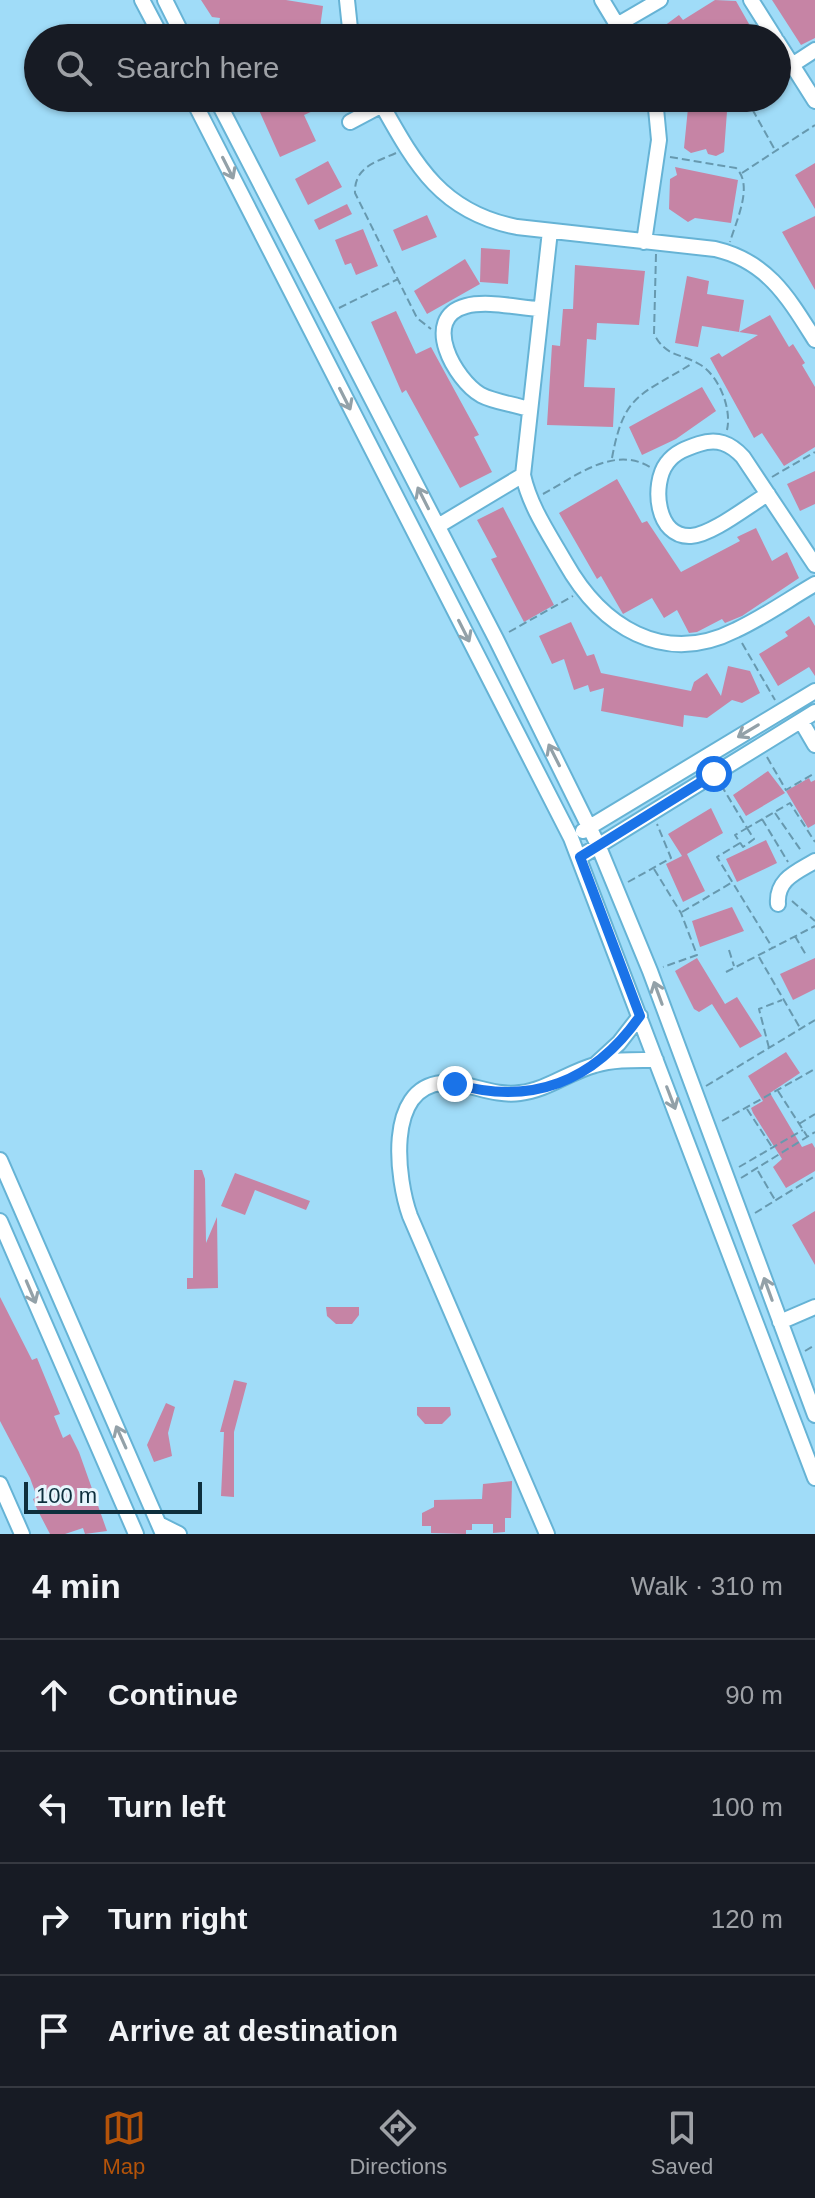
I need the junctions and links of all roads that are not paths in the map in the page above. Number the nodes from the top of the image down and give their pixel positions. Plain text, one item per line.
1 (142, 0) edge
2 (165, 0) edge
3 (347, 0) edge
4 (602, 0) edge
5 (660, 0) edge
6 (751, 0) edge
7 (155, 24) edge
8 (177, 24) edge
9 (350, 24) edge
10 (616, 24) edge
11 (619, 24) edge
12 (766, 24) edge
13 (815, 50) edge
14 (792, 65) joint
15 (815, 101) edge
16 (199, 112) edge
17 (223, 112) edge
18 (365, 112) edge
19 (386, 112) edge
20 (658, 112) edge
21 (350, 122) dead end
22 (550, 231) junction
23 (650, 243) junction
24 (541, 309) junction
25 (815, 340) edge
26 (528, 409) junction
27 (523, 475) junction
28 (764, 489) junction
29 (438, 526) junction
30 (815, 565) edge
31 (815, 584) edge
32 (815, 691) edge
33 (815, 712) edge
34 (801, 721) junction
35 (815, 745) edge
36 (590, 827) junction
37 (571, 838) junction
38 (598, 845) junction
39 (580, 857) junction
40 (812, 863) edge
41 (778, 900) road end
42 (640, 1016) junction
43 (656, 1060) junction
44 (595, 1065) junction
45 (0, 1160) edge
46 (0, 1221) edge
47 (815, 1307) edge
48 (780, 1322) junction
49 (815, 1415) edge
50 (815, 1478) edge
51 (0, 1484) edge
52 (161, 1529) edge
53 (22, 1534) edge
54 (136, 1534) edge
55 (179, 1534) edge
56 (547, 1534) edge

1 - 7 street
2 - 8 street
3 - 9 street
4 - 10 street
5 - 11 street
6 - 12 street
13 - 14 street
14 - 15 street
16 -> 37 street
29 -> 17 street
18 - 21 street
19 - 22 street
20 - 23 street
22 - 23 street
22 - 24 street
23 - 25 street
24 - 26 street
24 - 26 street
26 - 27 street
27 - 29 street
27 - 31 street
28 - 28 street
28 - 30 street
36 -> 29 street
32 -> 36 street
33 - 34 street
34 - 35 street
34 - 38 street
36 - 37 street
36 - 38 street
37 - 39 street
38 - 39 street
48 -> 38 street
39 - 42 street
40 - 41 street
42 - 43 street
42 - 44 street
43 - 44 street
43 -> 50 street
44 - 56 street
52 -> 45 street
46 -> 54 street
47 - 48 street
48 - 49 street
51 - 53 street
52 - 55 street

